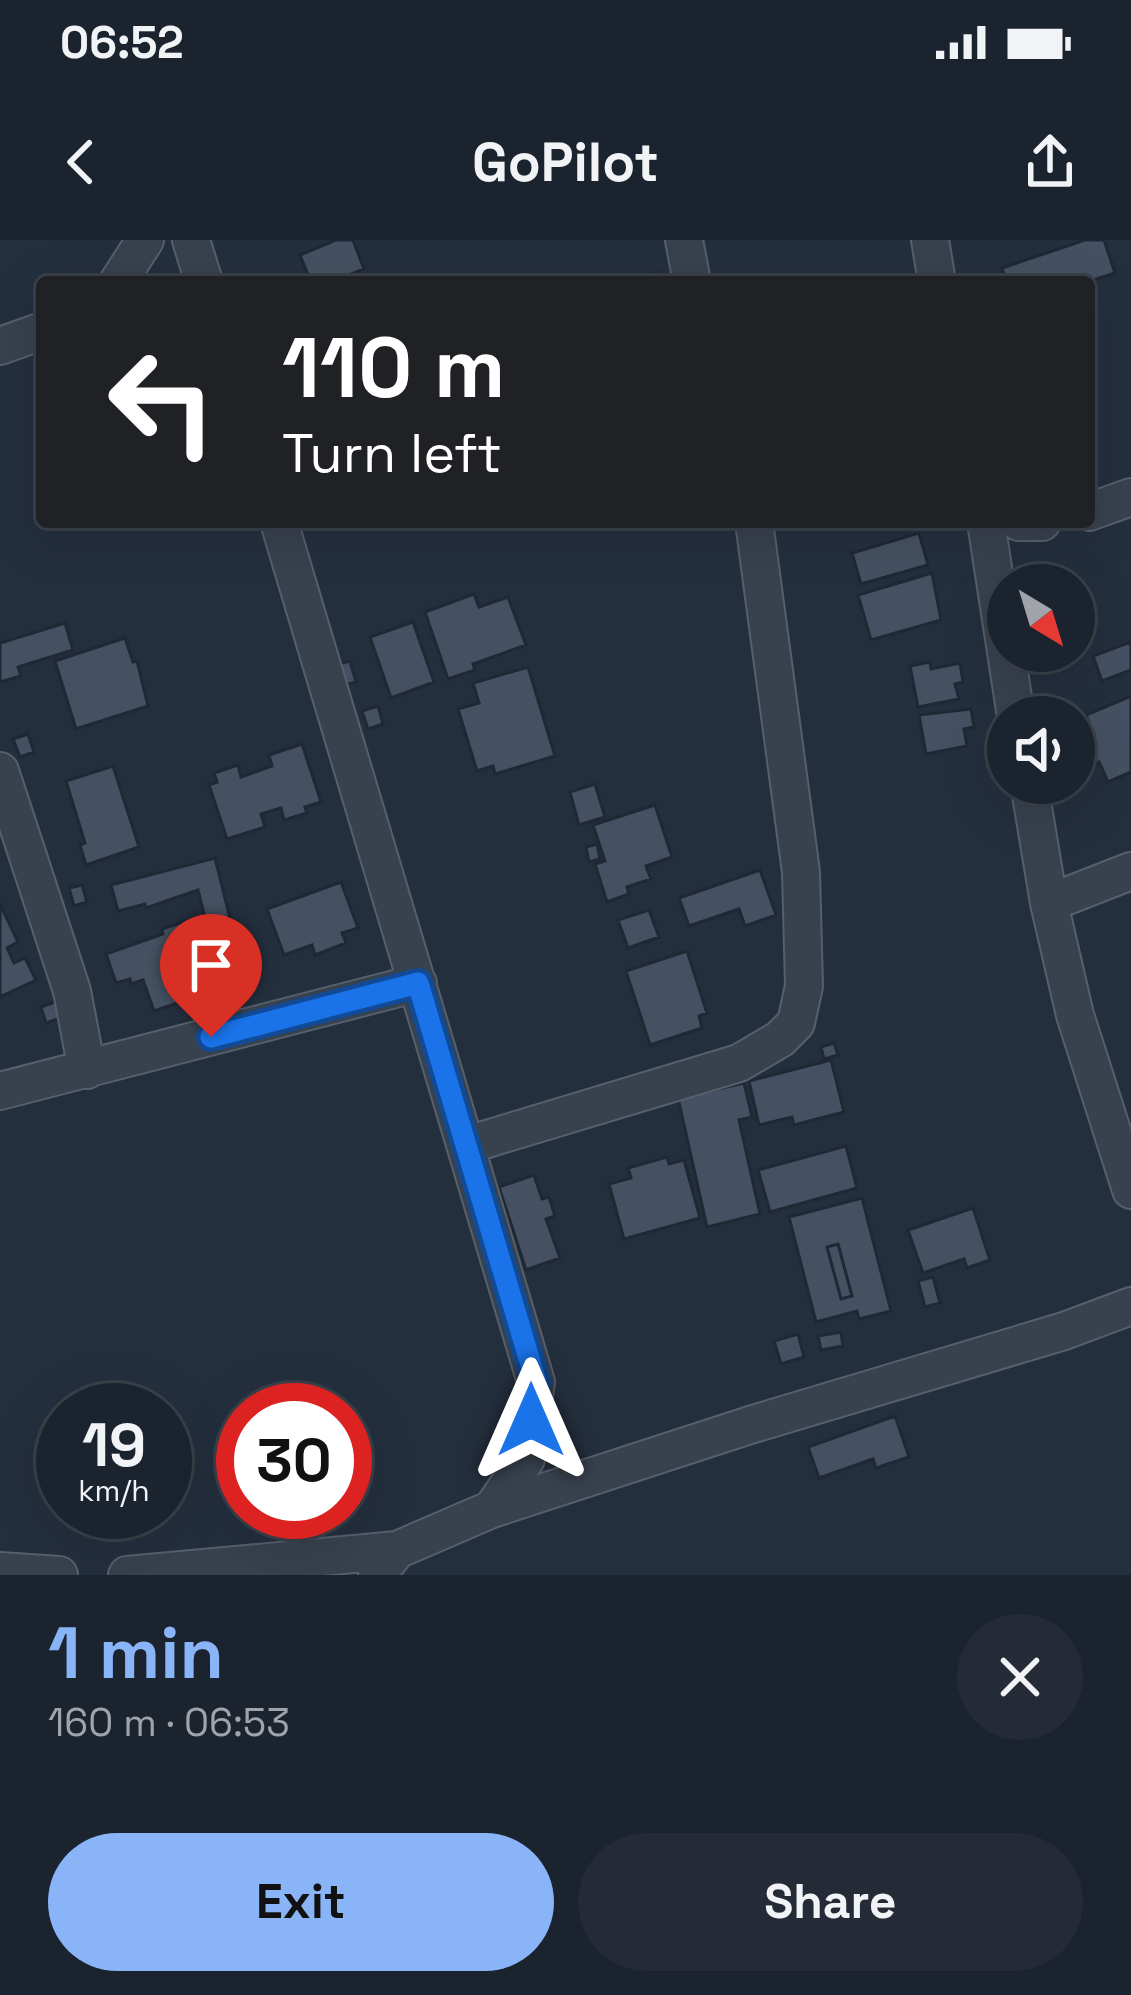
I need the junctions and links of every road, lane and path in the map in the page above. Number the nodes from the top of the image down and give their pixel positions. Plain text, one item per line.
1 (145, 240) edge
2 (191, 240) edge
3 (684, 240) edge
4 (930, 240) edge
5 (122, 276) edge
6 (202, 276) edge
7 (691, 276) edge
8 (937, 276) edge
9 (36, 333) edge
10 (0, 346) edge
11 (1131, 497) edge
12 (1095, 510) edge
13 (281, 528) edge
14 (755, 528) edge
15 (987, 528) edge
16 (1013, 696) edge
17 (0, 771) edge
18 (1032, 804) edge
19 (1131, 871) edge
20 (1049, 903) junction
21 (418, 983) junction
22 (87, 1070) junction
23 (0, 1090) edge
24 (467, 1145) junction
25 (1131, 1190) edge
26 (1131, 1306) edge
27 (492, 1509) junction
28 (387, 1563) edge
29 (0, 1571) edge
30 (59, 1575) edge
31 (127, 1575) edge

1 - 5 street
2 - 6 street
3 - 7 street
4 - 8 street
9 - 10 street
11 - 12 street
13 - 21 street
14 - 24 street
15 - 16 street
17 - 22 street
18 - 20 street
19 - 20 street
20 - 25 street
21 - 22 street
21 - 24 street
22 - 23 street
24 - 27 street
26 - 27 street
27 - 28 street
28 - 31 street
29 - 30 street

